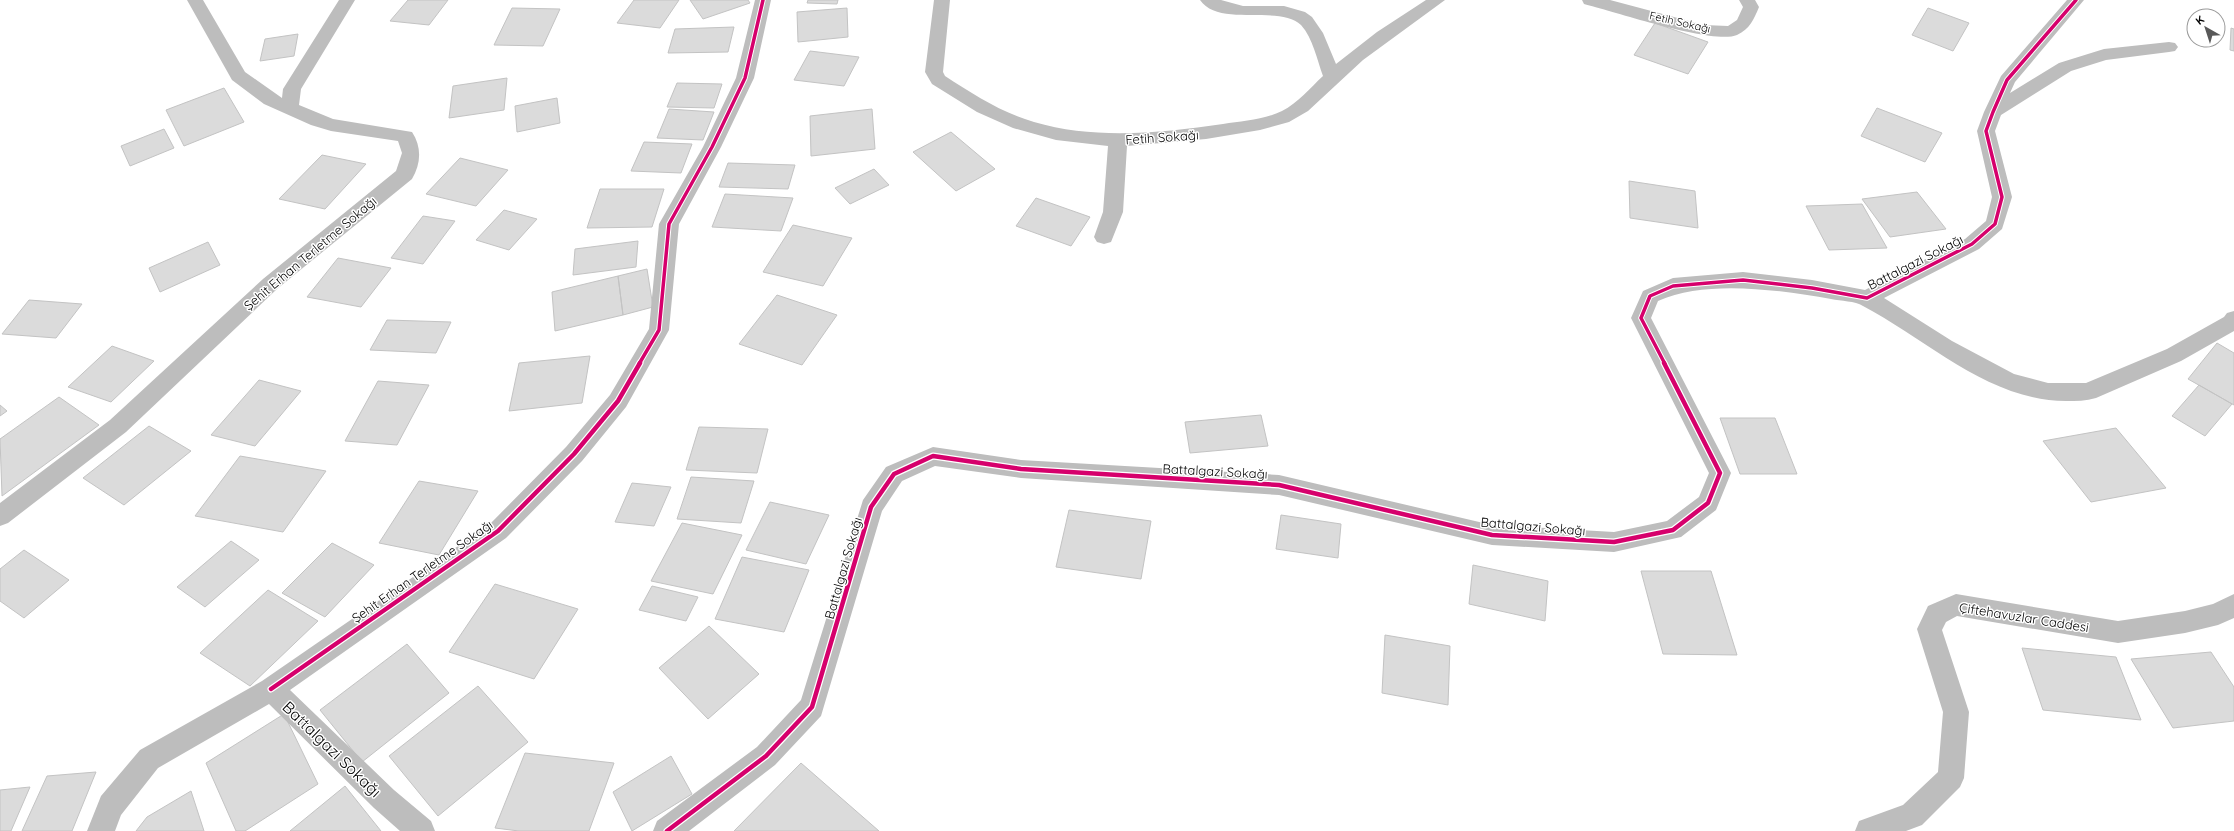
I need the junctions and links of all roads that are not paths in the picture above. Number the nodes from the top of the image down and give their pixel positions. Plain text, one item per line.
1 (195, 0) edge
2 (347, 0) edge
3 (763, 0) edge
4 (942, 0) edge
5 (1208, 0) edge
6 (1437, 0) edge
7 (1590, 0) edge
8 (1747, 0) edge
9 (2076, 0) edge
10 (1286, 6) edge
11 (2169, 48) dead end
12 (1332, 77) junction
13 (290, 108) junction
14 (1993, 112) junction
15 (1118, 140) junction
16 (1104, 237) dead end
17 (1867, 298) junction
18 (2234, 319) edge
19 (0, 516) edge
20 (2234, 605) edge
21 (271, 689) junction
22 (101, 831) edge
23 (421, 831) edge
24 (667, 831) edge
25 (1869, 831) edge

1 - 13 street
2 - 13 street
3 - 21 street, Şehit Erhan Terletme Sokağı
4 - 15 street, Fetih Sokağı
5 - 10 street
6 - 12 street, Fetih Sokağı
7 - 8 street, Fetih Sokağı
9 - 14 street, Battalgazi Sokağı
10 - 12 street
11 - 14 street
12 - 15 street, Fetih Sokağı
13 - 19 street, Şehit Erhan Terletme Sokağı
14 - 17 street, Battalgazi Sokağı
15 - 16 street
17 - 18 street
17 - 24 street, Battalgazi Sokağı
20 - 25 street, Çiftehavuzlar Caddesi
21 - 22 street
21 - 23 street, Battalgazi Sokağı

